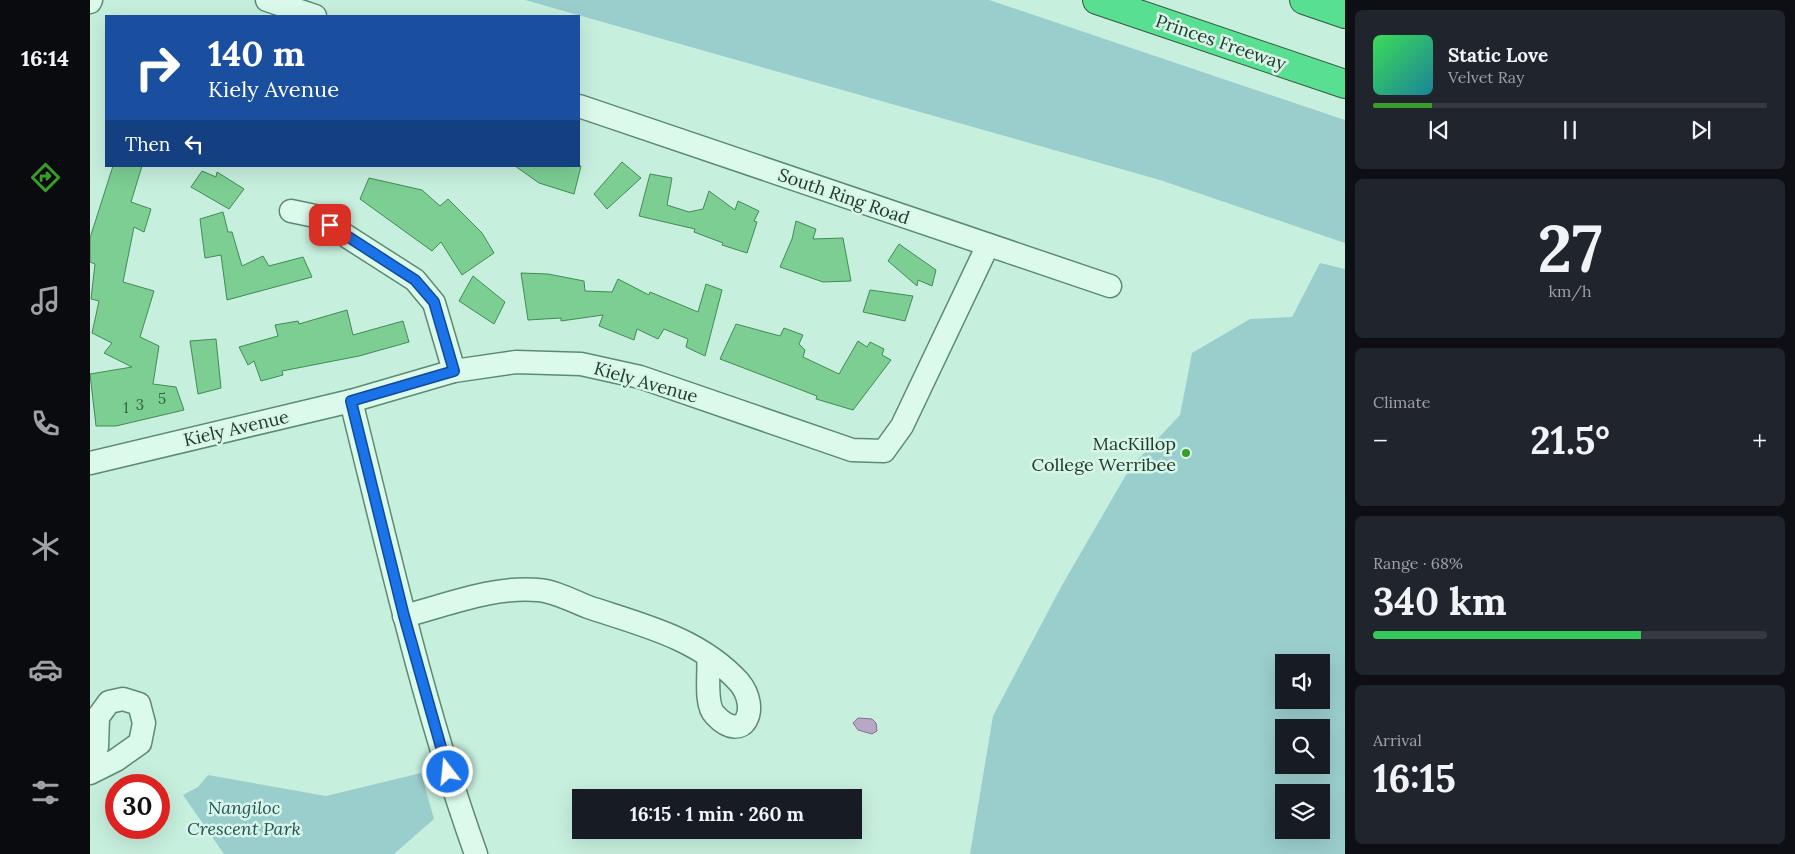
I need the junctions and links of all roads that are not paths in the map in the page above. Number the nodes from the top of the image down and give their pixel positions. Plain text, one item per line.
1 (267, 0) edge
2 (1097, 0) edge
3 (1304, 0) edge
4 (1345, 14) edge
5 (312, 15) edge
6 (1345, 84) edge
7 (580, 106) edge
8 (291, 211) dead end
9 (988, 245) junction
10 (1110, 286) dead end
11 (454, 371) junction
12 (351, 401) junction
13 (90, 463) edge
14 (404, 616) junction
15 (708, 656) dead end
16 (90, 768) edge
17 (90, 773) edge
18 (476, 854) edge

1 - 5 street
2 - 6 highway, Princes Freeway
3 - 4 highway
7 - 9 street, South Ring Road
8 - 11 street
9 - 10 street, South Ring Road
9 - 11 street, Kiely Avenue
11 - 12 street, Kiely Avenue
12 - 13 street, Kiely Avenue
12 - 14 street
14 - 15 street
14 - 18 street
16 - 17 street

